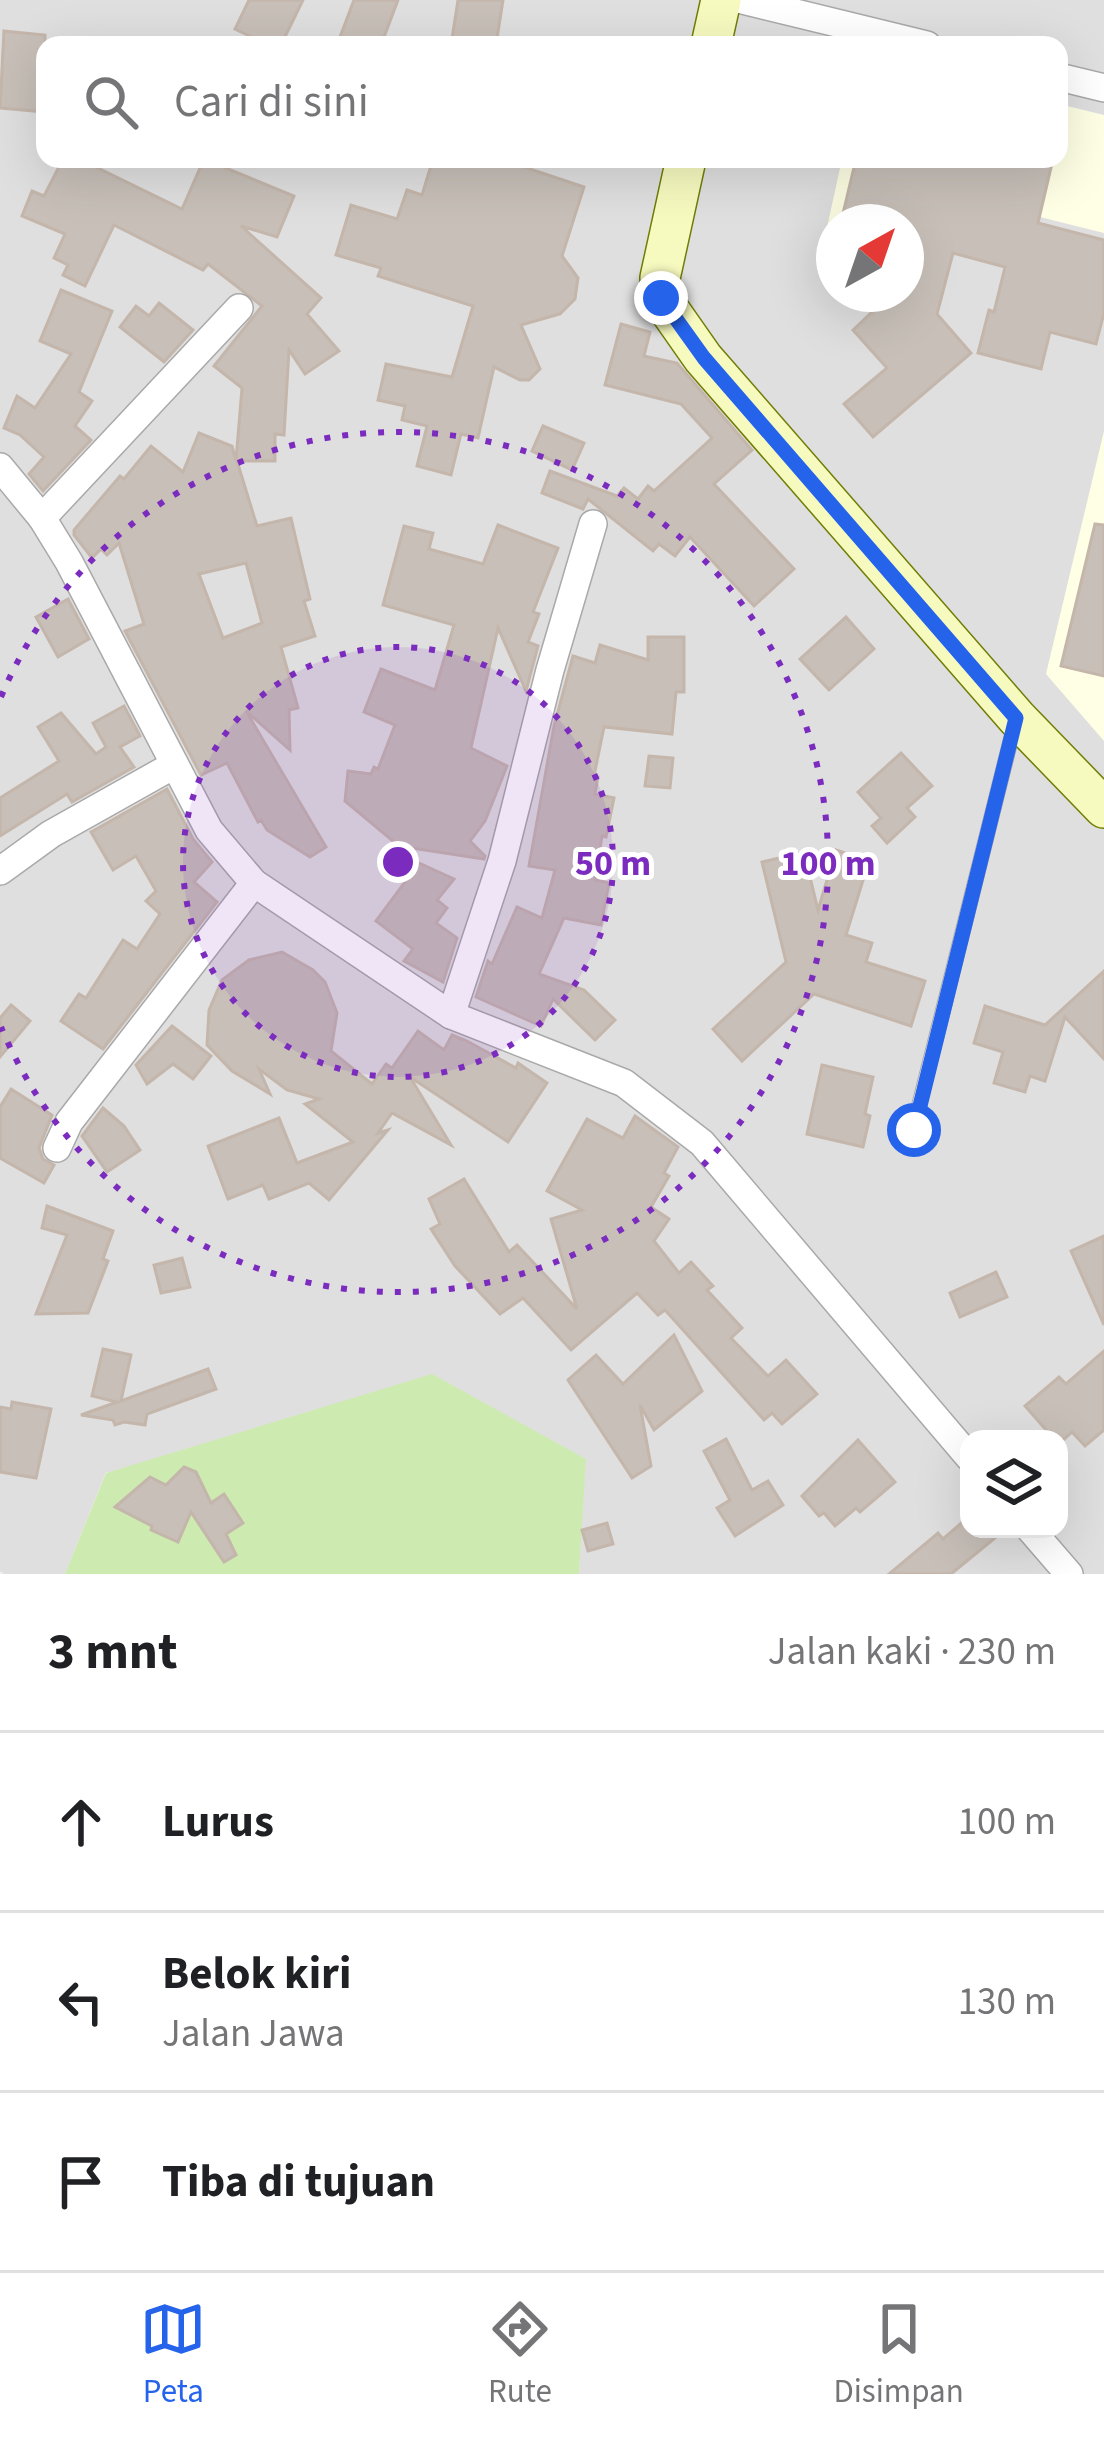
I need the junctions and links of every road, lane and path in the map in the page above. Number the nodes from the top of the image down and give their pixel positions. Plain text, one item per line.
1 (721, 0) edge
2 (742, 0) edge
3 (713, 36) edge
4 (890, 36) edge
5 (1068, 79) edge
6 (1104, 88) edge
7 (684, 168) edge
8 (239, 308) dead end
9 (0, 467) edge
10 (42, 518) junction
11 (593, 524) dead end
12 (1016, 718) junction
13 (174, 765) junction
14 (1104, 808) edge
15 (0, 871) edge
16 (254, 883) junction
17 (451, 1015) junction
18 (914, 1130) dead end
19 (57, 1148) dead end
20 (960, 1445) edge
21 (1038, 1538) edge
22 (1069, 1574) edge

1 - 3 street
2 - 4 street
5 - 6 street
7 - 12 street
8 - 10 street
9 - 10 street
10 - 13 street
11 - 17 street
12 - 14 street
12 - 18 lane
13 - 15 street
13 - 16 street
16 - 17 street
16 - 19 street
17 - 20 street
21 - 22 street

